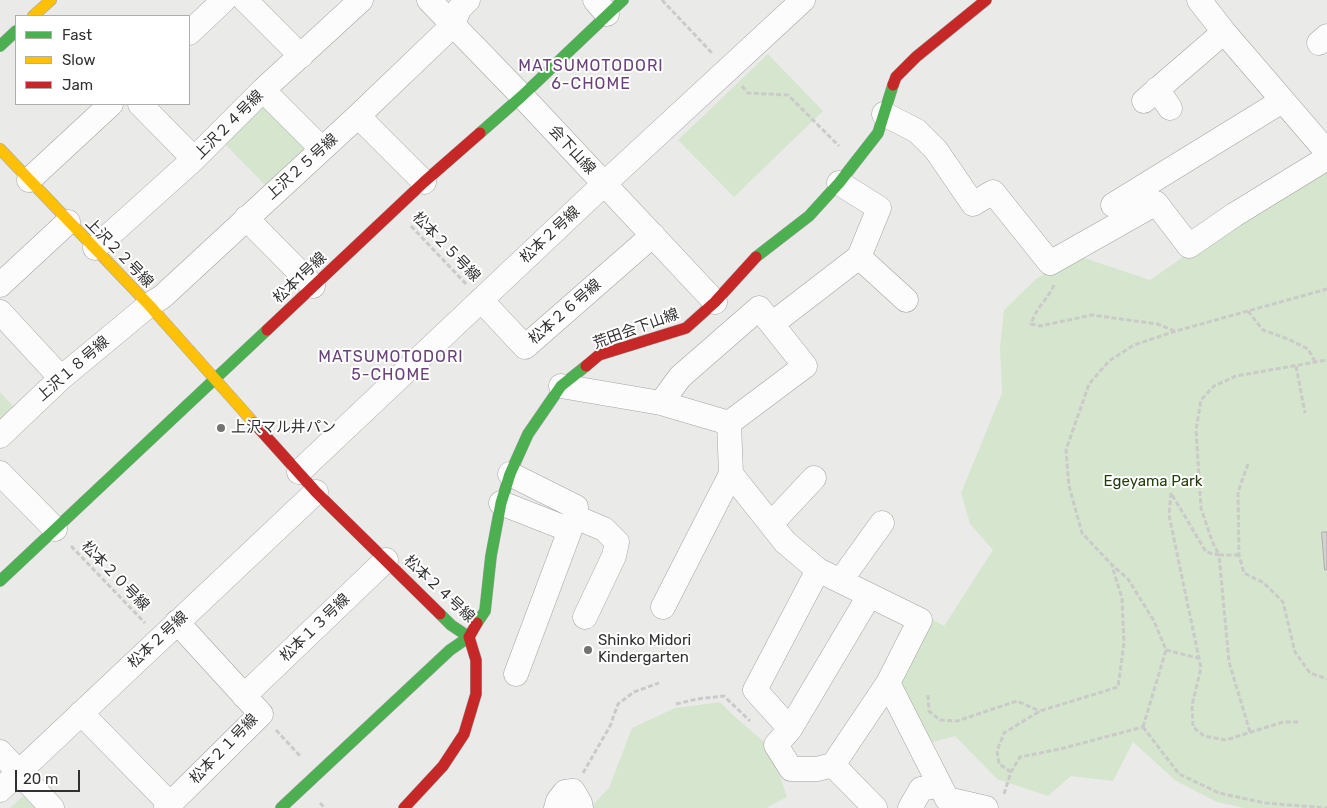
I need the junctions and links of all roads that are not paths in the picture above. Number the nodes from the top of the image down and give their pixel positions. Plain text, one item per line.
1 (51, 0) edge
2 (224, 0) edge
3 (245, 0) edge
4 (361, 0) edge
5 (429, 0) edge
6 (468, 0) edge
7 (803, 0) edge
8 (1199, 0) edge
9 (985, 1) edge
10 (608, 5) edge
11 (34, 15) edge
12 (453, 26) junction
13 (190, 31) edge
14 (15, 32) edge
15 (1224, 32) junction
16 (0, 46) edge
17 (301, 56) junction
18 (263, 90) junction
19 (522, 96) junction
20 (1157, 100) dead end
21 (1282, 101) junction
22 (110, 105) edge
23 (141, 105) edge
24 (884, 114) junction
25 (358, 116) junction
26 (0, 149) edge
27 (322, 149) junction
28 (1327, 152) edge
29 (1327, 158) edge
30 (194, 159) junction
31 (29, 180) junction
32 (424, 182) junction
33 (839, 183) junction
34 (604, 184) junction
35 (1113, 205) dead end
36 (246, 218) junction
37 (68, 222) junction
38 (653, 235) junction
39 (95, 248) junction
40 (859, 257) junction
41 (0, 285) edge
42 (313, 286) junction
43 (481, 300) junction
44 (906, 300) dead end
45 (715, 302) junction
46 (148, 305) junction
47 (0, 312) edge
48 (772, 324) junction
49 (62, 378) junction
50 (215, 378) junction
51 (562, 386) junction
52 (661, 403) junction
53 (729, 423) junction
54 (0, 436) edge
55 (299, 472) junction
56 (0, 473) edge
57 (510, 474) junction
58 (731, 474) junction
59 (814, 478) dead end
60 (316, 492) junction
61 (501, 503) junction
62 (882, 522) dead end
63 (573, 524) junction
64 (771, 524) junction
65 (55, 529) junction
66 (386, 560) junction
67 (818, 570) junction
68 (841, 580) junction
69 (0, 581) edge
70 (869, 596) junction
71 (663, 607) dead end
72 (585, 617) dead end
73 (177, 622) junction
74 (468, 637) junction
75 (516, 674) dead end
76 (888, 683) junction
77 (244, 696) junction
78 (81, 713) junction
79 (783, 737) junction
80 (0, 752) edge
81 (833, 765) junction
82 (19, 772) junction
83 (0, 790) edge
84 (946, 797) edge
85 (577, 799) edge
86 (994, 804) edge
87 (168, 806) edge
88 (52, 808) edge
89 (281, 808) edge
90 (404, 808) edge
91 (556, 808) edge
92 (875, 808) edge
93 (910, 808) edge

1 - 11 street
2 - 13 street
3 - 17 street
4 - 17 street, 上沢２４号線
5 - 12 street, 会下山線
6 - 12 street
7 - 34 street, 松本２号線
8 - 15 street
9 - 24 street, 荒田会下山線
10 - 19 street, 松本1号線
12 - 19 street, 会下山線
12 - 25 street, 上沢２５号線
14 - 16 street
15 - 20 street
15 - 21 street
17 - 18 street, 上沢２４号線
18 - 27 street
18 - 30 street, 上沢２４号線
19 - 32 street, 松本1号線
19 - 34 street, 会下山線
21 - 28 street
21 - 35 street
22 - 31 street
23 - 30 street
24 - 29 street
24 - 33 street, 荒田会下山線
25 - 27 street, 上沢２５号線
25 - 32 street
26 - 31 street, 上沢２２号線
27 - 36 street, 上沢２５号線
30 - 39 street, 上沢２４号線
31 - 37 street, 上沢２２号線
32 - 42 street, 松本1号線
33 - 40 street
33 - 45 street, 荒田会下山線
34 - 38 street, 会下山線
34 - 43 street, 松本２号線
36 - 42 street
36 - 46 street, 上沢２５号線
37 - 39 street, 上沢２２号線
37 - 41 street
38 - 43 street, 松本２６号線
38 - 45 street, 会下山線
39 - 46 street, 上沢２２号線
40 - 44 street
40 - 48 street
42 - 50 street, 松本1号線
43 - 55 street, 松本２号線
45 - 51 street, 荒田会下山線
46 - 49 street, 上沢１８号線
46 - 50 street, 上沢２２号線
47 - 49 street
48 - 52 street
48 - 53 street
49 - 54 street, 上沢１８号線
50 - 55 street, 松本２４号線
50 - 65 street, 松本1号線
51 - 52 street
51 - 57 street, 荒田会下山線
52 - 53 street
53 - 58 street
55 - 60 street, 松本２４号線
56 - 65 street
57 - 61 street, 荒田会下山線
57 - 63 street
58 - 64 street
58 - 71 street
59 - 64 street
60 - 66 street, 松本２４号線
60 - 73 street, 松本２号線
61 - 63 street
61 - 74 street, 荒田会下山線
62 - 68 street
63 - 72 street
63 - 75 street
64 - 67 street
65 - 69 street, 松本1号線
66 - 74 street, 松本２４号線
66 - 77 street, 松本１３号線
67 - 68 street
67 - 79 street
68 - 70 street
70 - 76 street
70 - 79 street
73 - 77 street, 松本２１号線
73 - 78 street, 松本２号線
74 - 89 street, 松本２４号線
74 - 90 street
76 - 81 street
76 - 84 street
77 - 87 street, 松本２１号線
78 - 82 street, 松本２号線
78 - 87 street
79 - 81 street
80 - 82 street
81 - 92 street
82 - 83 street, 松本２号線
82 - 88 street
84 - 86 street
84 - 93 street
85 - 91 street

